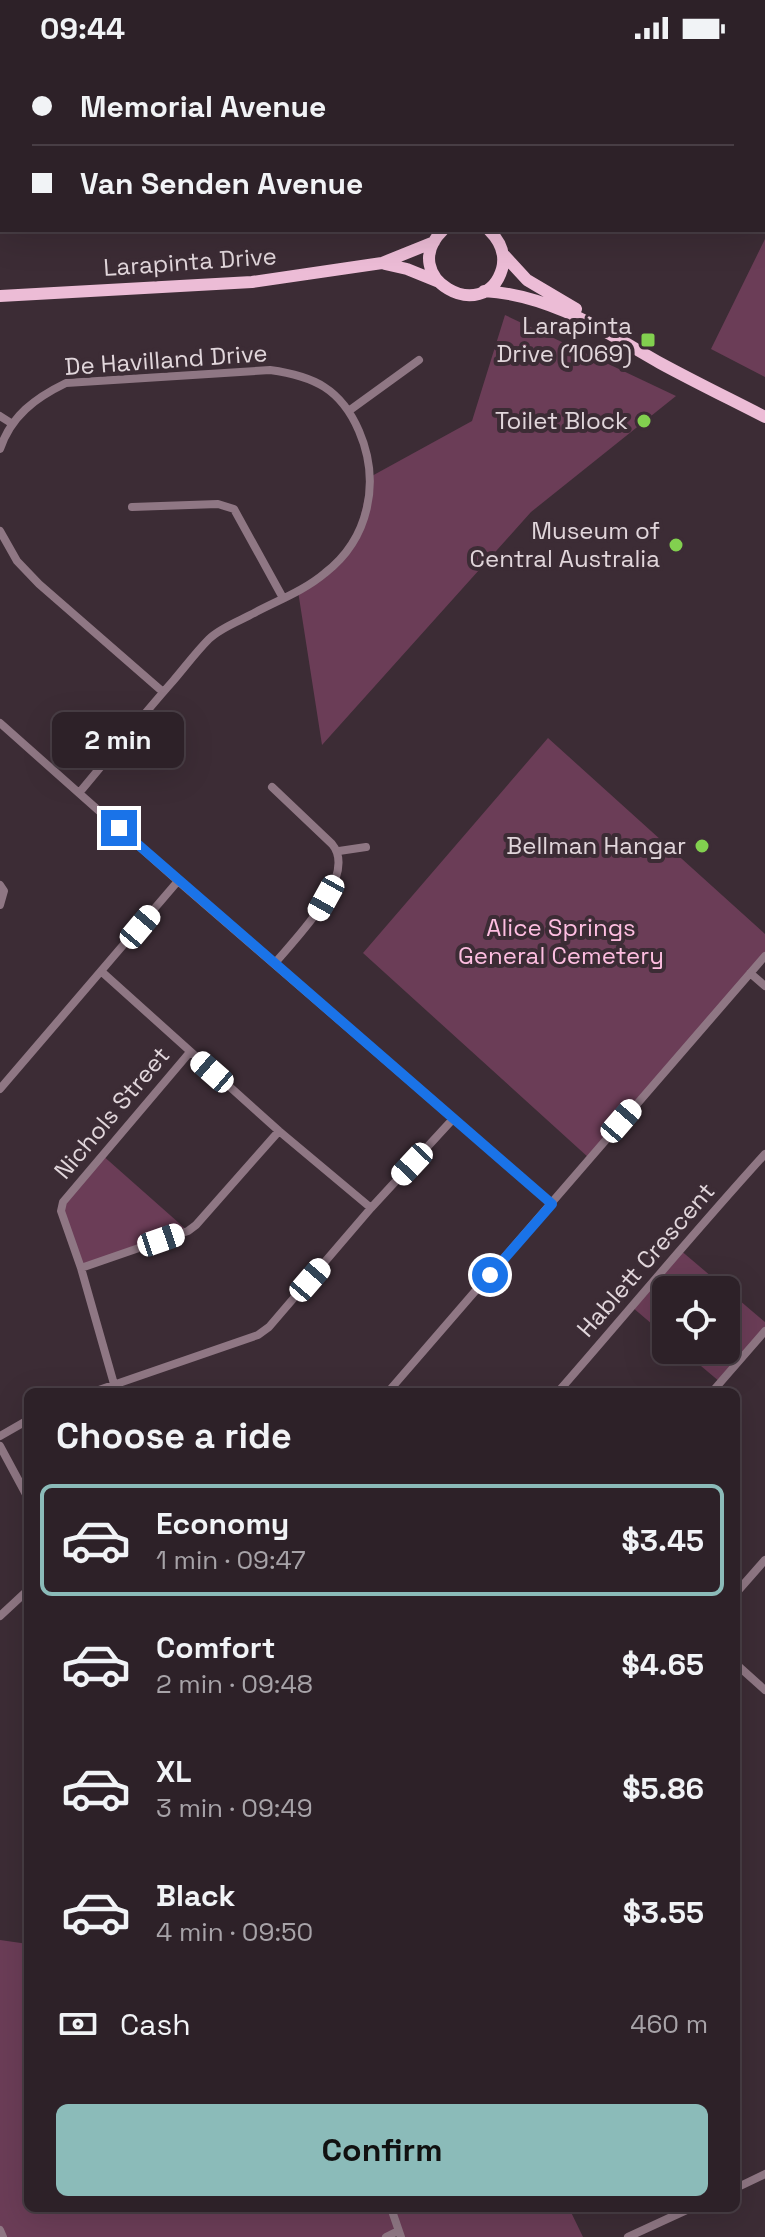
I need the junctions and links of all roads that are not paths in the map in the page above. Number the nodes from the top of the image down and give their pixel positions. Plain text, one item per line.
1 (442, 232) edge
2 (493, 232) edge
3 (434, 242) junction
4 (503, 254) junction
5 (382, 263) junction
6 (439, 282) junction
7 (484, 291) junction
8 (0, 296) edge
9 (419, 360) dead end
10 (695, 382) junction
11 (350, 410) junction
12 (0, 416) edge
13 (765, 417) edge
14 (11, 423) junction
15 (0, 449) edge
16 (132, 507) dead end
17 (0, 531) edge
18 (283, 598) junction
19 (163, 692) junction
20 (0, 723) edge
21 (272, 787) dead end
22 (79, 793) junction
23 (366, 847) dead end
24 (339, 851) junction
25 (178, 881) junction
26 (0, 885) edge
27 (0, 905) edge
28 (765, 956) edge
29 (275, 963) junction
30 (102, 972) junction
31 (750, 973) junction
32 (765, 986) edge
33 (190, 1052) junction
34 (0, 1089) edge
35 (453, 1119) junction
36 (279, 1131) junction
37 (765, 1154) edge
38 (552, 1204) junction
39 (371, 1208) junction
40 (81, 1268) junction
41 (765, 1331) edge
42 (114, 1384) junction
43 (104, 1388) edge
44 (391, 1388) edge
45 (561, 1388) edge
46 (715, 1388) edge
47 (24, 1422) edge
48 (0, 1436) edge
49 (0, 1446) edge
50 (24, 1491) edge
51 (765, 1560) edge
52 (740, 1588) edge
53 (24, 1594) edge
54 (0, 1616) edge
55 (740, 1668) edge
56 (765, 1690) edge
57 (765, 2174) edge
58 (740, 2186) edge
59 (392, 2212) edge
60 (682, 2212) edge
61 (0, 2230) edge
62 (399, 2234) edge
63 (3, 2237) edge
64 (386, 2237) edge
65 (628, 2237) edge

1 - 3 main road
2 - 4 main road
3 - 5 main road, Larapinta Drive
3 - 6 main road
4 - 7 main road
4 - 10 main road
5 - 6 main road, Larapinta Drive
5 - 8 main road, Larapinta Drive
6 - 7 main road, Larapinta Drive
7 - 10 main road
9 - 11 street
10 - 13 main road
11 - 14 street, De Havilland Drive
11 - 18 street, De Havilland Drive
12 - 14 street
14 - 15 street, De Havilland Drive
16 - 18 street
17 - 19 street
18 - 19 street, De Havilland Drive
19 - 22 street, De Havilland Drive
20 - 22 street
21 - 24 street
22 - 25 street
23 - 24 street
24 - 29 street
25 - 29 street
25 - 30 street
26 - 27 street
28 - 31 street
29 - 35 street
30 - 33 street
30 - 34 street
31 - 32 street
31 - 38 street
33 - 36 street
33 - 40 street, Nichols Street
35 - 38 street
35 - 39 street
36 - 39 street
36 - 40 street
37 - 45 street, Hablett Crescent
38 - 44 street
39 - 42 street
40 - 42 street, Nichols Street
41 - 46 street
42 - 43 street
47 - 48 street
49 - 50 street
51 - 52 street
53 - 54 street
55 - 56 street
57 - 58 street
59 - 62 street
60 - 65 street
61 - 63 street
62 - 64 street

